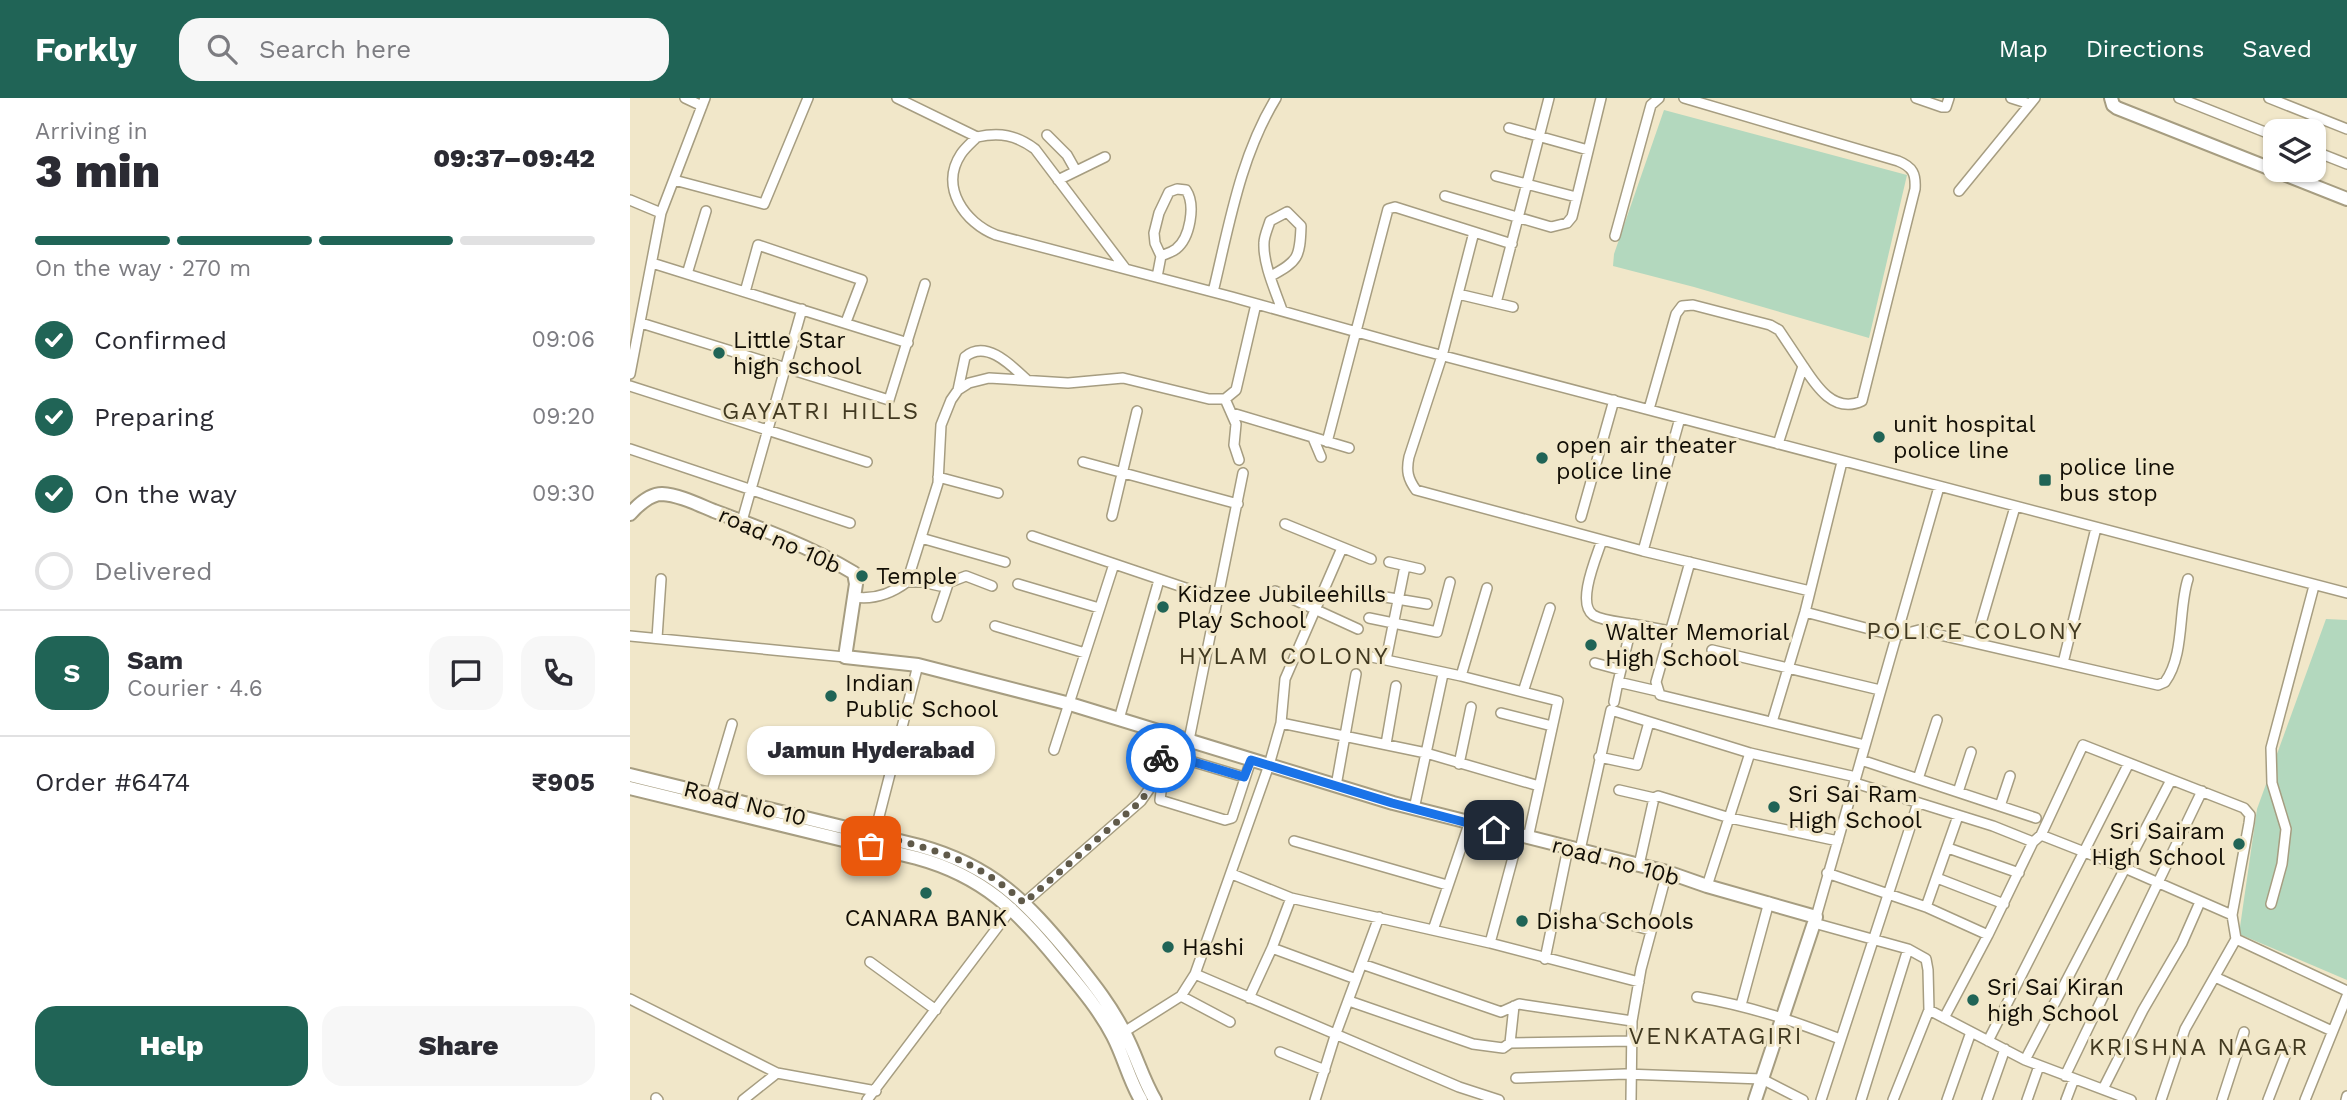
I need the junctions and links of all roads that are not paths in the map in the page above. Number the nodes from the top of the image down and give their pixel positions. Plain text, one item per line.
1 (685, 98) edge
2 (808, 98) edge
3 (897, 98) edge
4 (1276, 98) edge
5 (1549, 98) edge
6 (1601, 98) edge
7 (1659, 98) edge
8 (1684, 98) edge
9 (1916, 98) edge
10 (1950, 98) edge
11 (2011, 98) edge
12 (2111, 98) edge
13 (2179, 98) edge
14 (2269, 98) edge
15 (2032, 101) edge
16 (704, 102) edge
17 (1509, 128) dead end
18 (2347, 129) edge
19 (2263, 131) edge
20 (1048, 135) dead end
21 (1539, 136) junction
22 (976, 137) junction
23 (1588, 150) junction
24 (2326, 156) edge
25 (1105, 157) dead end
26 (2347, 164) edge
27 (1076, 171) junction
28 (1496, 176) dead end
29 (674, 180) junction
30 (1058, 180) junction
31 (1527, 184) junction
32 (1959, 191) dead end
33 (1445, 196) dead end
34 (1576, 197) junction
35 (2347, 199) edge
36 (630, 200) edge
37 (706, 211) dead end
38 (661, 213) junction
39 (1518, 218) junction
40 (1474, 232) junction
41 (1615, 236) dead end
42 (1512, 244) junction
43 (1161, 256) junction
44 (652, 263) junction
45 (1125, 268) junction
46 (687, 274) junction
47 (1157, 276) junction
48 (1271, 276) junction
49 (925, 284) dead end
50 (745, 292) junction
51 (1213, 292) junction
52 (1458, 293) junction
53 (1496, 303) junction
54 (1256, 304) junction
55 (1513, 307) dead end
56 (802, 309) junction
57 (1282, 310) junction
58 (846, 322) junction
59 (641, 323) junction
60 (1357, 332) junction
61 (908, 343) junction
62 (1442, 356) junction
63 (1802, 366) junction
64 (785, 367) junction
65 (630, 374) edge
66 (1027, 380) junction
67 (630, 386) edge
68 (958, 390) junction
69 (1225, 399) junction
70 (1614, 400) junction
71 (1649, 409) junction
72 (1137, 411) dead end
73 (1232, 413) junction
74 (1680, 418) junction
75 (768, 428) junction
76 (1313, 438) junction
77 (1327, 442) junction
78 (1779, 444) junction
79 (1349, 448) dead end
80 (630, 449) edge
81 (1321, 457) dead end
82 (1239, 460) dead end
83 (867, 462) dead end
84 (1083, 462) dead end
85 (1842, 462) junction
86 (1122, 472) junction
87 (1242, 473) dead end
88 (939, 477) junction
89 (1939, 487) junction
90 (750, 490) junction
91 (998, 493) dead end
92 (1238, 504) junction
93 (2015, 507) junction
94 (630, 514) edge
95 (1112, 516) dead end
96 (1581, 517) dead end
97 (742, 521) junction
98 (850, 523) dead end
99 (1286, 524) dead end
100 (2096, 528) junction
101 (1032, 536) dead end
102 (921, 538) junction
103 (1602, 540) junction
104 (1342, 548) junction
105 (1643, 551) junction
106 (1371, 559) dead end
107 (1004, 562) dead end
108 (1389, 562) dead end
109 (1690, 562) junction
110 (1114, 564) junction
111 (1405, 566) junction
112 (1420, 569) dead end
113 (661, 579) dead end
114 (2188, 579) dead end
115 (1159, 580) junction
116 (907, 582) junction
117 (1450, 582) dead end
118 (948, 584) junction
119 (1018, 584) dead end
120 (992, 586) dead end
121 (2314, 586) junction
122 (1487, 588) dead end
123 (1275, 591) dead end
124 (1810, 591) junction
125 (2347, 593) edge
126 (1373, 594) dead end
127 (854, 597) junction
128 (1219, 598) junction
129 (1399, 599) junction
130 (1427, 604) dead end
131 (1099, 608) junction
132 (1550, 608) dead end
133 (1315, 610) junction
134 (1805, 612) junction
135 (937, 617) dead end
136 (1369, 618) dead end
137 (1981, 623) dead end
138 (1394, 624) junction
139 (1632, 624) junction
140 (995, 626) dead end
141 (1358, 629) dead end
142 (1670, 631) junction
143 (630, 636) edge
144 (1896, 636) junction
145 (657, 638) junction
146 (1712, 650) dead end
147 (1085, 653) junction
148 (1362, 655) dead end
149 (845, 657) junction
150 (1387, 660) junction
151 (1595, 663) dead end
152 (2063, 663) junction
153 (918, 665) junction
154 (1788, 669) junction
155 (1622, 670) junction
156 (1356, 674) dead end
157 (1443, 674) junction
158 (1461, 676) junction
159 (1618, 682) junction
160 (1396, 686) dead end
161 (1881, 690) junction
162 (1657, 691) junction
163 (1523, 692) junction
164 (1614, 702) dead end
165 (1070, 704) junction
166 (1471, 707) dead end
167 (1501, 713) dead end
168 (1119, 719) junction
169 (1937, 720) dead end
170 (1649, 722) junction
171 (1772, 722) junction
172 (1281, 723) junction
173 (732, 724) dead end
174 (1552, 726) junction
175 (1345, 736) junction
176 (1189, 740) junction
177 (1386, 744) junction
178 (1865, 745) junction
179 (1054, 750) dead end
180 (1426, 752) junction
181 (1971, 752) dead end
182 (1750, 754) junction
183 (1599, 757) junction
184 (1162, 758) junction
185 (1251, 760) junction
186 (1861, 760) junction
187 (2129, 763) junction
188 (1459, 764) junction
189 (1269, 765) junction
190 (630, 775) edge
191 (2010, 776) dead end
192 (1244, 777) junction
193 (1918, 779) junction
194 (1856, 780) junction
195 (2171, 780) junction
196 (1336, 786) junction
197 (1539, 786) junction
198 (630, 788) edge
199 (1619, 790) dead end
200 (1958, 792) junction
201 (2202, 792) junction
202 (711, 795) junction
203 (1654, 798) junction
204 (1917, 803) junction
205 (2000, 806) junction
206 (1414, 809) junction
207 (1958, 816) junction
208 (1730, 818) junction
209 (2036, 818) dead end
210 (1469, 824) junction
211 (2041, 835) junction
212 (1523, 837) junction
213 (873, 840) junction
214 (1294, 841) dead end
215 (1838, 841) junction
216 (2033, 842) junction
217 (1948, 848) junction
218 (1574, 849) junction
219 (2084, 852) junction
220 (1639, 865) junction
221 (2124, 868) junction
222 (1667, 872) junction
223 (1827, 873) junction
224 (2019, 873) junction
225 (1232, 874) junction
226 (1937, 878) junction
227 (1447, 884) junction
228 (2158, 884) junction
229 (1707, 886) junction
230 (1888, 894) junction
231 (1291, 898) junction
232 (2200, 901) junction
233 (1769, 902) junction
234 (1024, 903) junction
235 (2004, 904) junction
236 (2271, 904) dead end
237 (1012, 908) junction
238 (1926, 908) junction
239 (2232, 915) junction
240 (1379, 917) junction
241 (1605, 918) dead end
242 (1815, 920) junction
243 (1433, 930) junction
244 (1650, 930) junction
245 (1988, 936) junction
246 (1872, 938) junction
247 (2236, 939) junction
248 (1490, 943) junction
249 (1272, 948) junction
250 (1908, 949) junction
251 (1545, 959) junction
252 (870, 962) dead end
253 (1362, 964) junction
254 (1195, 974) junction
255 (2215, 977) junction
256 (1356, 979) junction
257 (1639, 982) junction
258 (2347, 994) edge
259 (1181, 996) junction
260 (1697, 997) dead end
261 (1249, 998) junction
262 (630, 999) edge
263 (1349, 1001) junction
264 (1741, 1005) junction
265 (1514, 1006) junction
266 (936, 1010) junction
267 (1928, 1010) junction
268 (1782, 1016) junction
269 (1944, 1018) junction
270 (1632, 1021) junction
271 (1230, 1022) dead end
272 (1124, 1031) junction
273 (2332, 1031) junction
274 (1971, 1032) junction
275 (2244, 1032) dead end
276 (1335, 1036) junction
277 (1840, 1039) junction
278 (1632, 1041) junction
279 (1988, 1041) junction
280 (1510, 1043) junction
281 (2005, 1049) junction
282 (2287, 1051) dead end
283 (1280, 1052) dead end
284 (2025, 1060) junction
285 (2039, 1066) junction
286 (1325, 1070) junction
287 (777, 1073) junction
288 (1632, 1074) junction
289 (1516, 1078) dead end
290 (2070, 1078) junction
291 (1762, 1079) junction
292 (876, 1091) junction
293 (2108, 1094) edge
294 (743, 1100) edge
295 (867, 1100) edge
296 (1141, 1100) edge
297 (1155, 1100) edge
298 (1315, 1100) edge
299 (1499, 1100) edge
300 (1631, 1100) edge
301 (1755, 1100) edge
302 (1803, 1100) edge
303 (1821, 1100) edge
304 (1861, 1100) edge
305 (1894, 1100) edge
306 (1947, 1100) edge
307 (1987, 1100) edge
308 (2027, 1100) edge
309 (2066, 1100) edge
310 (2131, 1100) edge
311 (2161, 1100) edge
312 (2222, 1100) edge
313 (2267, 1100) edge
314 (2305, 1100) edge

1 - 16 street
2 - 29 street
3 - 22 street
4 - 51 street
5 - 21 street
6 - 23 street
7 - 41 street
8 - 63 street
9 - 10 street
11 - 15 street
12 - 35 street
13 - 19 street
14 - 18 street
15 - 32 street
16 - 29 street
17 - 21 street
20 - 27 street
21 - 23 street
21 - 31 street
22 - 30 street
22 - 45 street
23 - 34 street
24 - 26 street
25 - 27 street
27 - 30 street
28 - 31 street
29 - 38 street
30 - 45 street
31 - 34 street
31 - 39 street
33 - 39 street
34 - 39 street
36 - 38 street
37 - 46 street
38 - 44 street
39 - 42 street
40 - 42 street
40 - 52 street
40 - 60 street
42 - 53 street
43 - 43 street
43 - 47 street
44 - 46 street
44 - 59 street
45 - 47 street
46 - 50 street
47 - 51 street
48 - 48 street
48 - 57 street
49 - 61 street
50 - 56 street
50 - 58 street
51 - 54 street
52 - 53 street
52 - 62 street
53 - 55 street
54 - 57 street
54 - 69 street
56 - 58 street
56 - 64 street
57 - 60 street
58 - 61 street
59 - 64 street
59 - 65 street
60 - 62 street
60 - 77 street
61 - 64 street
62 - 70 street
62 - 103 street
63 - 71 street
63 - 78 street
64 - 75 street
66 - 68 street
66 - 68 street
66 - 69 street
67 - 75 street
68 - 88 street
69 - 73 street
70 - 71 street
70 - 96 street
71 - 74 street
72 - 86 street
73 - 76 street
73 - 82 street
74 - 78 street
74 - 105 street
75 - 83 street
75 - 90 street
76 - 77 street
76 - 81 street
77 - 79 street
78 - 85 street
80 - 90 street
84 - 86 street
85 - 89 street
85 - 124 street
86 - 92 street
86 - 95 street
87 - 92 street
88 - 91 street
88 - 102 street
89 - 93 street
89 - 144 street
90 - 97 street
90 - 98 street
92 - 128 street
93 - 100 street
93 - 137 street
94 - 97 street, road no 10b
97 - 127 street, road no 10b
99 - 104 street
100 - 121 street
100 - 152 street
101 - 110 street
102 - 107 street
102 - 116 street
103 - 105 street
103 - 139 street
104 - 106 street
104 - 133 street
105 - 109 street
108 - 111 street
109 - 124 street
109 - 142 street
110 - 115 street
110 - 131 street
111 - 112 street
111 - 129 street
113 - 145 street
114 - 152 street
115 - 128 street
115 - 168 street
116 - 118 street
116 - 127 street
117 - 138 street
118 - 120 street
118 - 135 street
119 - 131 street
121 - 125 street
121 - 236 street
122 - 158 street
123 - 133 street
124 - 134 street
126 - 129 street
127 - 149 street, road no 10b
128 - 176 street
129 - 130 street
129 - 138 street
131 - 147 street
132 - 163 street
133 - 141 street
133 - 172 street
134 - 144 street
134 - 154 street
136 - 138 street
138 - 150 street
139 - 142 street
139 - 155 street
140 - 147 street
142 - 162 street
143 - 145 street
144 - 152 street
144 - 161 street
145 - 149 street
146 - 154 street
147 - 165 street
148 - 150 street
149 - 153 street, road no 10b
150 - 157 street
151 - 155 street
153 - 165 street, road no 10b
153 - 213 street
154 - 161 street
154 - 171 street
155 - 159 street
156 - 175 street
157 - 158 street
157 - 180 street
158 - 163 street
159 - 162 street
159 - 164 street
160 - 177 street
161 - 178 street
162 - 171 street
163 - 174 street
165 - 168 street, road no 10b
165 - 179 street
166 - 188 street
167 - 174 street
168 - 176 street, road no 10b
169 - 193 street
170 - 182 street
170 - 183 street
170 - 183 street
171 - 178 street
172 - 175 street
172 - 189 street
173 - 202 street
174 - 197 street
175 - 177 street
175 - 196 street
176 - 185 street, road no 10b
177 - 180 street
178 - 186 street
180 - 188 street
180 - 206 street
181 - 200 street
182 - 194 street
182 - 208 street
183 - 218 street
184 - 192 street
184 - 192 street
184 - 234 street
185 - 189 street, road no 10b
185 - 192 street
186 - 193 street
186 - 194 street
187 - 195 street
187 - 211 street
187 - 219 street
188 - 197 street
189 - 196 street, road no 10b
189 - 225 street
190 - 202 street, Road No 10
191 - 205 street
193 - 200 street
194 - 204 street
194 - 215 street
195 - 201 street
195 - 221 street
196 - 206 street, road no 10b
197 - 212 street
198 - 213 street, Road No 10
199 - 203 street
200 - 205 street
201 - 228 street
201 - 239 street
202 - 213 street, Road No 10
203 - 208 street
203 - 220 street
204 - 207 street
204 - 230 street
205 - 209 street
206 - 210 street, road no 10b
207 - 216 street
207 - 217 street
208 - 215 street
208 - 229 street
210 - 212 street, road no 10b
210 - 227 street
211 - 216 street
211 - 219 street
212 - 218 street, road no 10b
212 - 248 street
213 - 234 street, Road No 10
213 - 237 street, Road No 10
214 - 227 street
215 - 223 street
216 - 224 street
217 - 224 street
217 - 226 street
218 - 220 street, road no 10b
218 - 251 street
219 - 221 street
219 - 279 street
220 - 222 street, road no 10b
221 - 228 street
221 - 284 street
222 - 229 street, road no 10b
222 - 244 street
223 - 230 street
223 - 242 street
224 - 235 street
225 - 231 street
225 - 254 street
226 - 235 street
226 - 238 street
227 - 243 street
228 - 232 street
228 - 290 street
229 - 233 street, road no 10b
230 - 238 street
230 - 246 street
231 - 240 street
231 - 249 street
232 - 239 street
232 - 293 street
233 - 242 street, road no 10b
233 - 264 street
234 - 272 street, Road No 10
235 - 245 street
237 - 266 street
237 - 296 street, Road No 10
238 - 245 street
239 - 247 street
240 - 243 street
240 - 253 street
241 - 244 street
242 - 246 street
242 - 268 street
243 - 248 street
244 - 257 street
245 - 269 street
246 - 250 street
246 - 277 street
247 - 255 street
247 - 258 street
248 - 251 street
249 - 256 street
249 - 261 street
250 - 267 street
250 - 304 street
251 - 257 street
252 - 266 street
253 - 256 street
253 - 265 street
254 - 259 street
254 - 261 street
255 - 273 street
255 - 311 street
256 - 263 street
257 - 270 street
258 - 273 street
259 - 271 street
259 - 272 street
260 - 264 street
261 - 276 street
262 - 287 street
263 - 276 street
263 - 280 street
264 - 268 street
265 - 270 street
265 - 280 street
266 - 292 street
267 - 269 street
267 - 305 street
268 - 277 street
268 - 291 street
269 - 274 street
270 - 278 street
272 - 297 street, Road No 10
273 - 314 street
274 - 279 street
274 - 306 street
275 - 312 street
276 - 286 street
276 - 299 street
277 - 303 street
278 - 280 street
278 - 288 street
279 - 281 street
281 - 284 street
281 - 307 street
282 - 313 street
283 - 286 street
284 - 285 street
285 - 290 street
285 - 308 street
286 - 298 street
287 - 292 street
287 - 294 street
288 - 289 street
288 - 291 street
288 - 300 street
290 - 293 street
290 - 309 street
291 - 301 street
291 - 302 street
292 - 295 street
293 - 310 street

